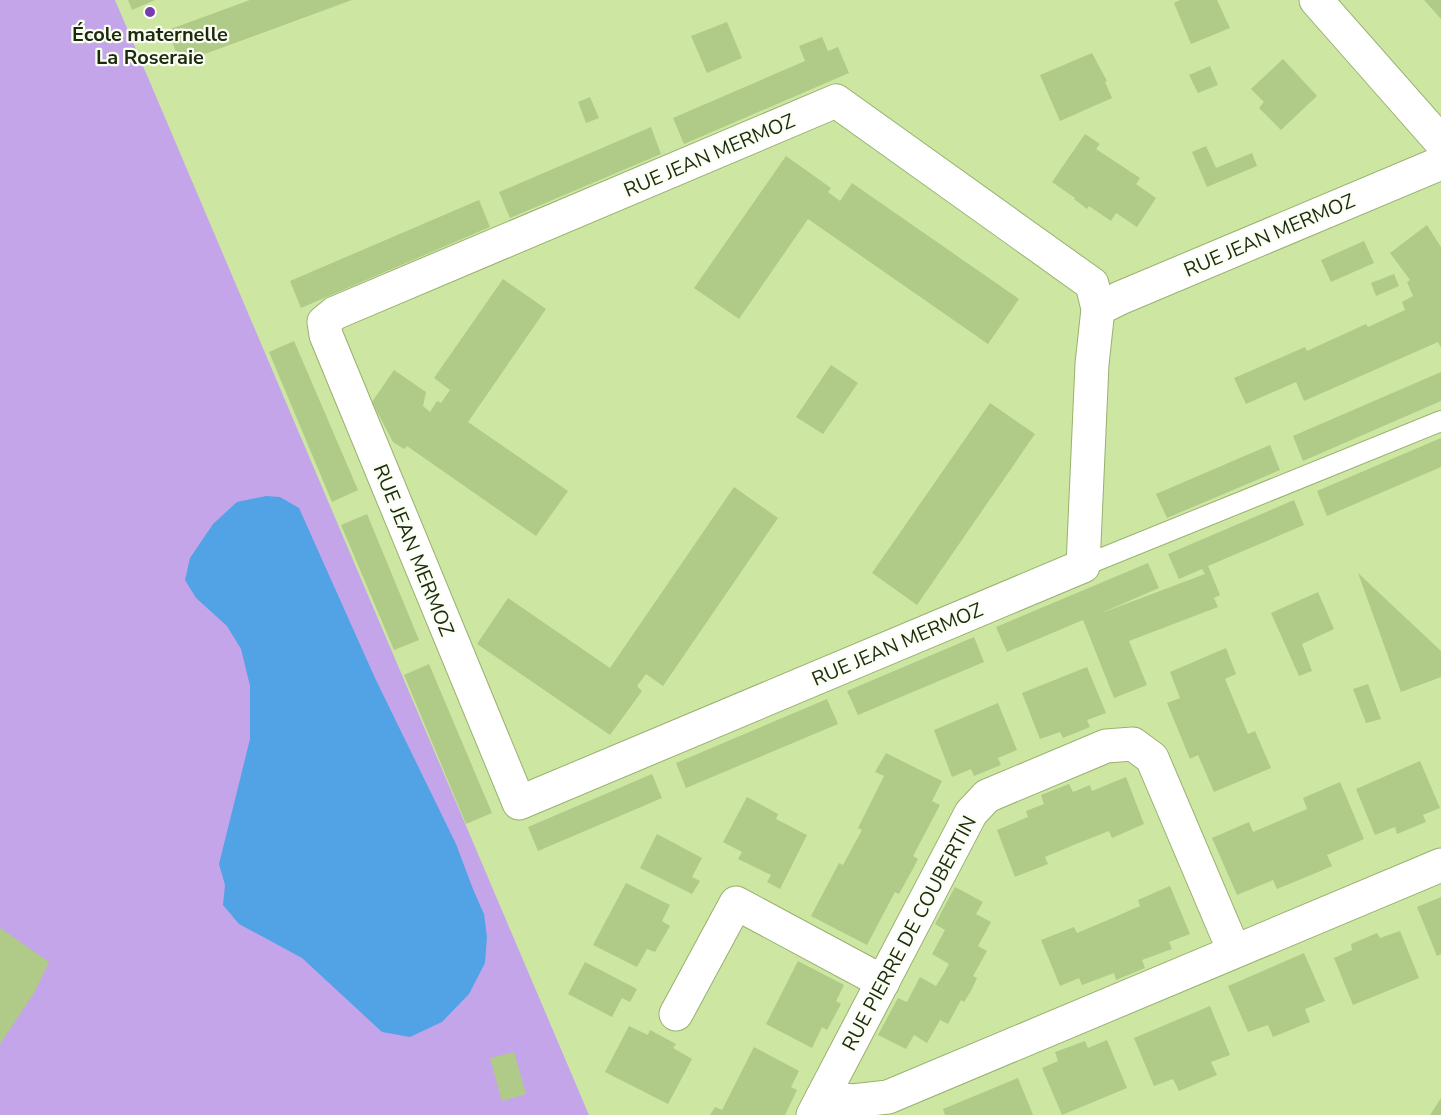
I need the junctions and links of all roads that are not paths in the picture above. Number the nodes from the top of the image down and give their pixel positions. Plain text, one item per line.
1 (1316, 0) edge
2 (1441, 141) edge
3 (1441, 163) edge
4 (1098, 309) junction
5 (1441, 421) edge
6 (1083, 566) junction
7 (1441, 865) edge
8 (1234, 951) junction
9 (883, 982) junction
10 (676, 1014) dead end
11 (818, 1106) edge

1 - 2 street
3 - 4 street, RUE JEAN MERMOZ
4 - 6 street, RUE JEAN MERMOZ
4 - 6 street, RUE JEAN MERMOZ
5 - 6 lane
7 - 8 street, RUE PIERRE DE COUBERTIN
8 - 9 street, RUE PIERRE DE COUBERTIN
8 - 11 street, RUE PIERRE DE COUBERTIN
9 - 10 street
9 - 11 street, RUE PIERRE DE COUBERTIN

